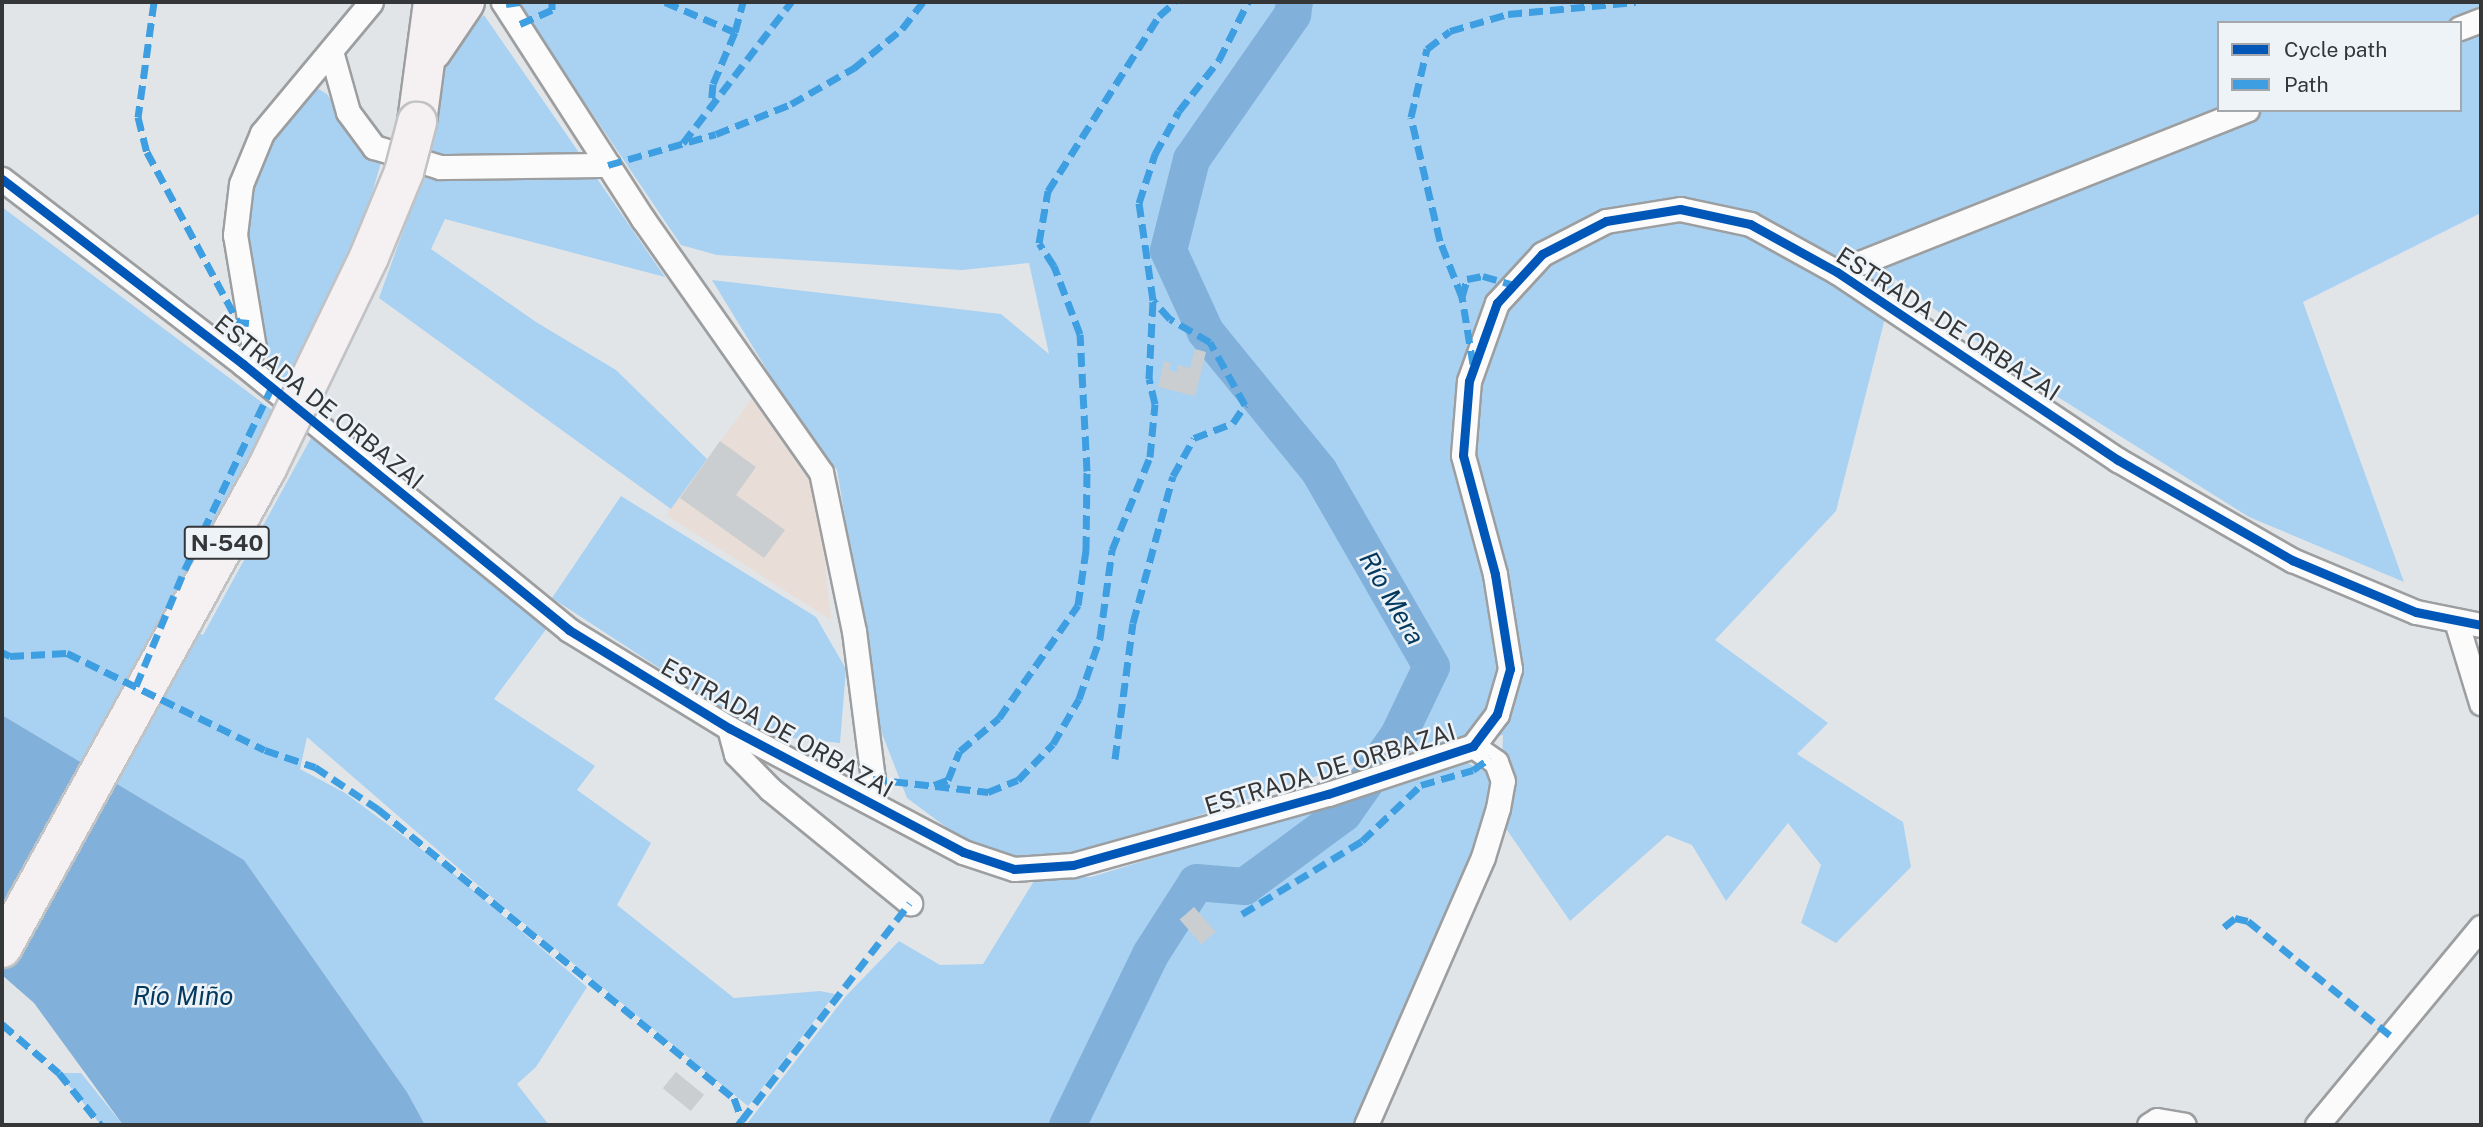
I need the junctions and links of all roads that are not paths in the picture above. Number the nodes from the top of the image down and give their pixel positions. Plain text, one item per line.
1 (371, 2) edge
2 (433, 2) edge
3 (465, 2) edge
4 (503, 2) edge
5 (2481, 20) edge
6 (2462, 27) edge
7 (331, 51) junction
8 (427, 59) junction
9 (2242, 112) edge
10 (608, 165) junction
11 (2, 178) edge
12 (1837, 272) junction
13 (243, 364) junction
14 (2456, 621) junction
15 (2481, 625) edge
16 (2481, 703) edge
17 (729, 728) junction
18 (1473, 746) junction
19 (865, 798) junction
20 (910, 903) dead end
21 (2481, 927) edge
22 (2, 948) edge
23 (1366, 1125) edge
24 (2149, 1125) edge
25 (2183, 1125) edge
26 (2318, 1125) edge

1 - 7 street
2 - 8 highway, N-540
3 - 8 highway
4 - 10 street
5 - 6 street
7 - 10 street
7 - 13 street
8 - 22 highway, N-540, bridge
9 - 12 street
10 - 19 street
11 - 13 street, ESTRADA DE ORBAZAI
12 - 14 street, ESTRADA DE ORBAZAI
12 - 18 street, ESTRADA DE ORBAZAI
13 - 17 street, ESTRADA DE ORBAZAI
14 - 15 street, ESTRADA DE ORBAZAI
14 - 16 street
17 - 19 street, ESTRADA DE ORBAZAI
17 - 20 street
18 - 19 street, ESTRADA DE ORBAZAI
18 - 23 street
21 - 26 street
24 - 25 street

